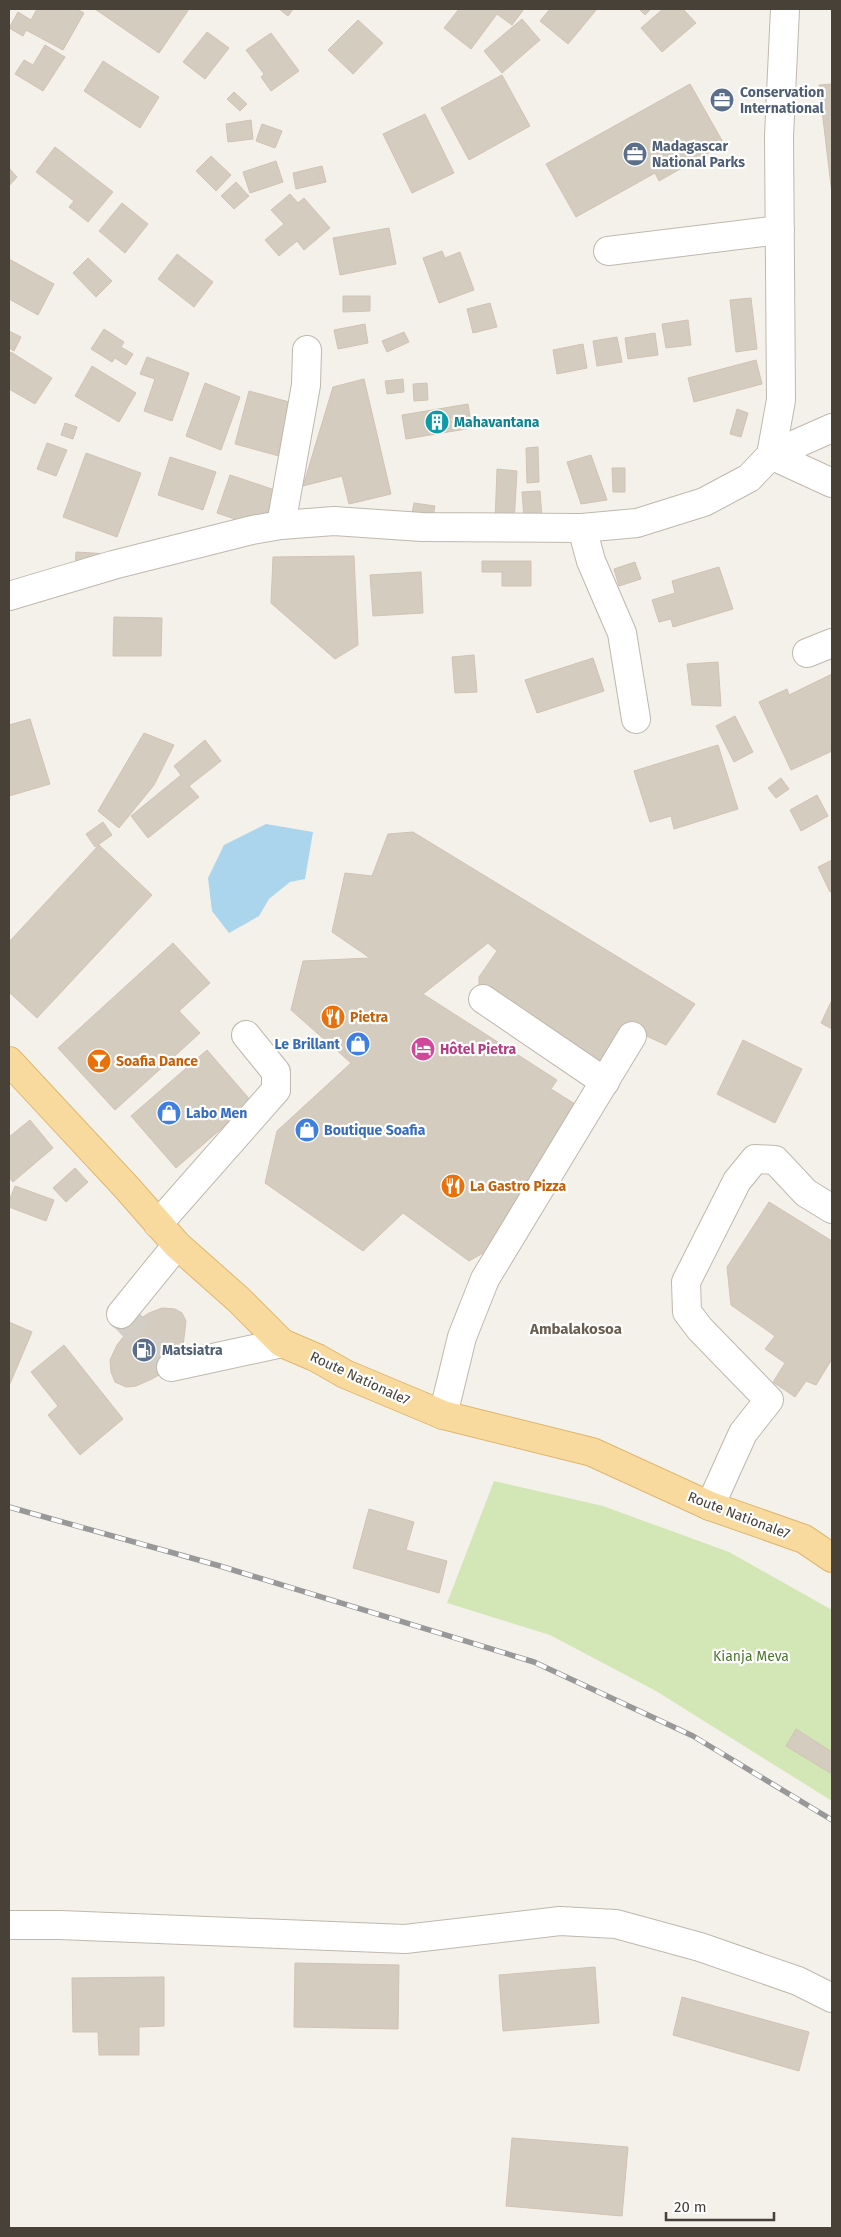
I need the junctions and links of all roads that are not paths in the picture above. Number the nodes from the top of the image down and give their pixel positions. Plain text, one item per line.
1 (785, 9) edge
2 (780, 230) junction
3 (608, 251) dead end
4 (307, 350) dead end
5 (832, 428) edge
6 (771, 455) junction
7 (832, 482) edge
8 (281, 525) junction
9 (582, 528) junction
10 (13, 595) edge
11 (832, 642) edge
12 (807, 653) dead end
13 (636, 719) dead end
14 (484, 999) dead end
15 (246, 1036) dead end
16 (632, 1036) dead end
17 (9, 1061) edge
18 (605, 1082) junction
19 (832, 1208) edge
20 (158, 1224) junction
21 (177, 1245) junction
22 (120, 1314) dead end
23 (282, 1343) junction
24 (171, 1367) dead end
25 (444, 1414) junction
26 (710, 1506) junction
27 (832, 1558) edge
28 (9, 1925) edge
29 (832, 1998) edge

1 - 2 street
2 - 3 street
2 - 6 street
4 - 8 street
5 - 6 street
6 - 7 street
6 - 9 street
8 - 9 street
8 - 10 street
9 - 13 street
11 - 12 street
14 - 18 street
15 - 20 street
16 - 18 street
17 - 20 main road, Route Nationale7
18 - 25 street
19 - 26 street
20 - 21 main road, Route Nationale7
21 - 22 street
21 - 23 main road, Route Nationale7
23 - 24 street
23 - 25 main road, Route Nationale7
25 - 26 main road, Route Nationale7
26 - 27 main road, Route Nationale7
28 - 29 street

